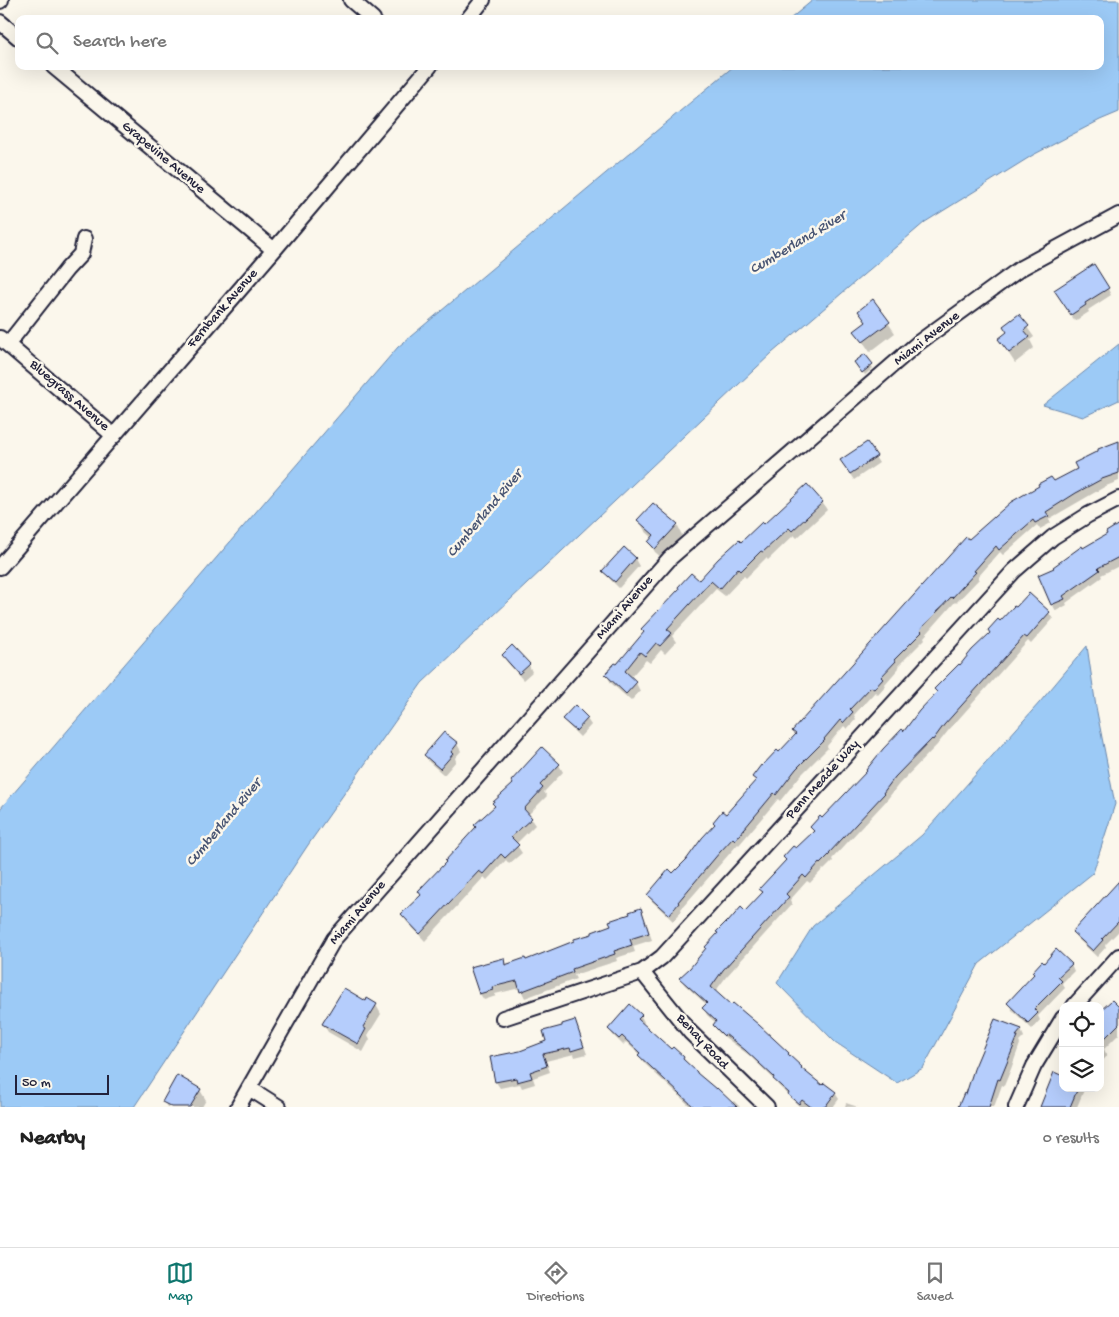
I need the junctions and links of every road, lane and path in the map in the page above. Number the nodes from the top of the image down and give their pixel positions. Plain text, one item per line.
1 (351, 0) edge
2 (483, 0) edge
3 (368, 15) edge
4 (471, 15) edge
5 (0, 22) edge
6 (15, 35) edge
7 (58, 70) edge
8 (426, 70) edge
9 (1119, 216) edge
10 (84, 239) dead end
11 (274, 250) junction
12 (4, 341) edge
13 (114, 436) junction
14 (1119, 499) edge
15 (0, 567) edge
16 (1119, 956) edge
17 (642, 972) junction
18 (1078, 1002) edge
19 (503, 1018) dead end
20 (1059, 1025) edge
21 (249, 1088) junction
22 (238, 1107) edge
23 (279, 1107) edge
24 (767, 1107) edge
25 (1016, 1107) edge

1 - 3 street
2 - 4 street
5 - 6 street
7 - 11 street, Grapevine Avenue
8 - 11 street, Fernbank Avenue
9 - 21 street, Miami Avenue
10 - 12 street
11 - 13 street, Fernbank Avenue
12 - 13 street, Bluegrass Avenue
13 - 15 street, Fernbank Avenue
14 - 17 street, Penn Meade Way
16 - 18 street
17 - 19 street, Penn Meade Way
17 - 24 street, Benay Road
20 - 25 street
21 - 22 street, Miami Avenue
21 - 23 street

